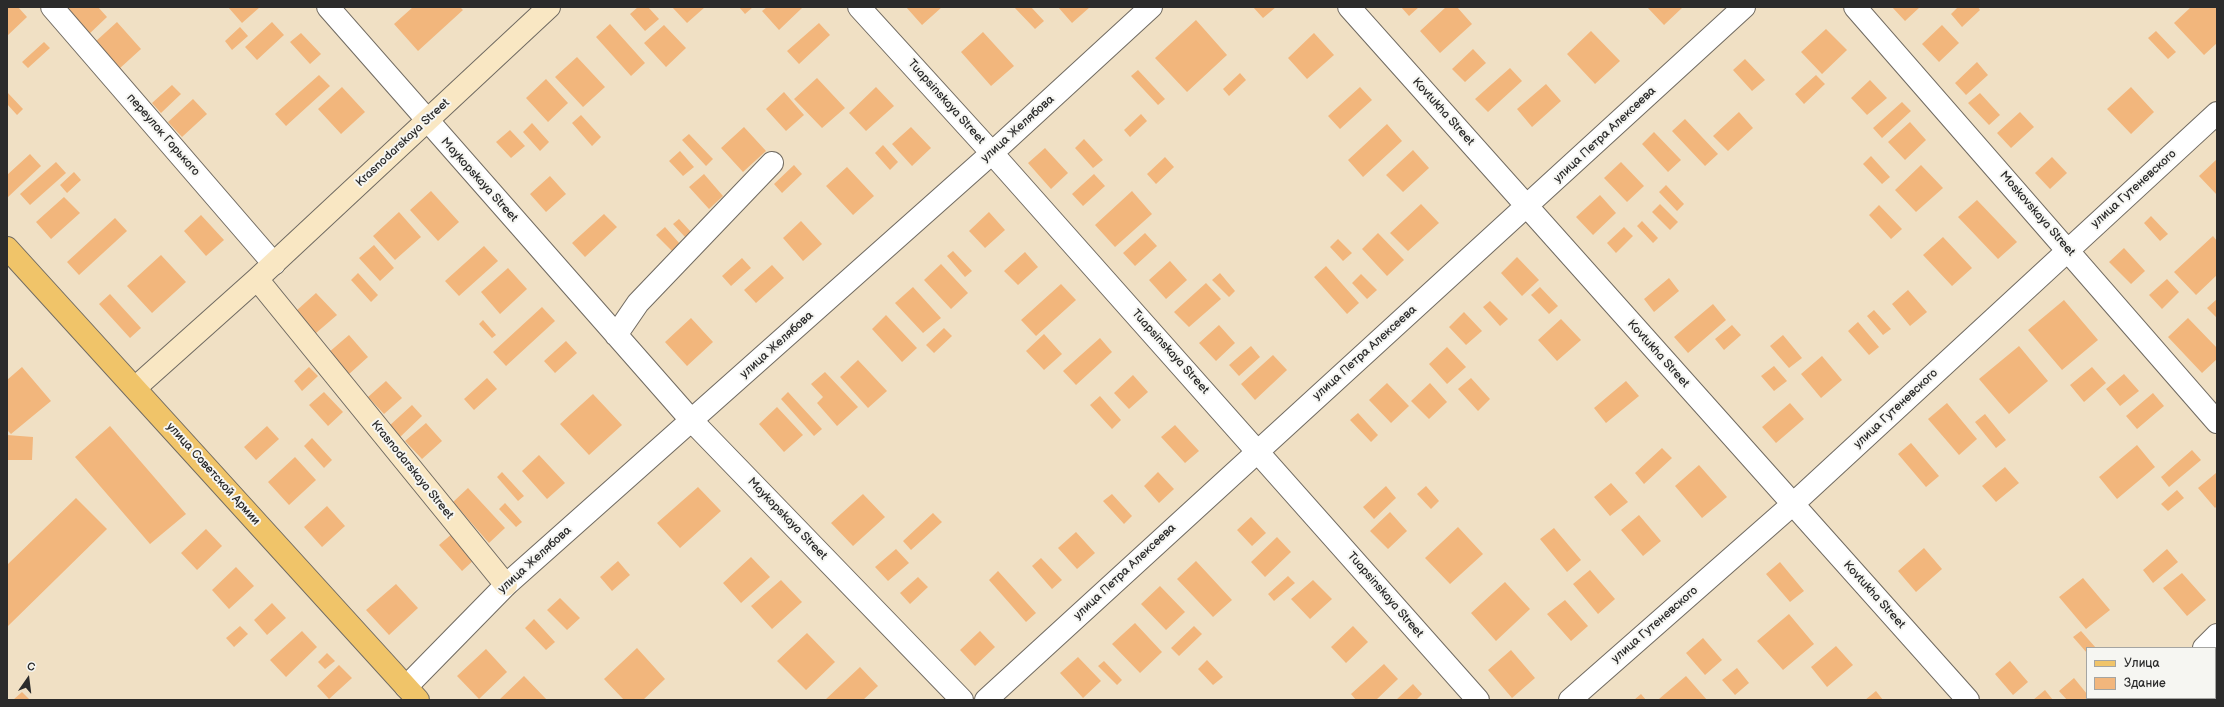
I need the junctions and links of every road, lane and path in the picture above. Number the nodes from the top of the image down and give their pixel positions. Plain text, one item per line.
1 (52, 7) edge
2 (328, 7) edge
3 (549, 7) edge
4 (859, 7) edge
5 (1151, 7) edge
6 (1349, 7) edge
7 (1744, 7) edge
8 (1855, 7) edge
9 (2217, 113) edge
10 (427, 121) junction
11 (992, 153) junction
12 (772, 163) dead end
13 (1527, 207) junction
14 (7, 248) edge
15 (2068, 249) junction
16 (274, 264) junction
17 (257, 279) junction
18 (616, 334) junction
19 (135, 388) junction
20 (692, 421) junction
21 (2217, 422) edge
22 (1257, 450) junction
23 (1792, 504) junction
24 (506, 585) junction
25 (2217, 635) edge
26 (2205, 647) edge
27 (412, 693) edge
28 (962, 700) edge
29 (986, 700) edge
30 (1478, 700) edge
31 (1570, 700) edge
32 (1968, 700) edge

1 - 16 street, переулок Горького
2 - 10 street, Maykopskaya Street
3 - 10 main road, Krasnodarskaya Street
4 - 11 street, Tuapsinskaya Street
5 - 11 street, улица Желябова
6 - 13 street, Kovtukha Street
7 - 13 street, улица Петра Алексеева
8 - 15 street, Moskovskaya Street
9 - 15 street, улица Гутеневского
10 - 16 main road, Krasnodarskaya Street
10 - 18 street, Maykopskaya Street
11 - 20 street, улица Желябова
11 - 22 street, Tuapsinskaya Street
12 - 18 street
13 - 22 street, улица Петра Алексеева
13 - 23 street, Kovtukha Street
14 - 19 main road, улица Советской Армии
15 - 21 street, Moskovskaya Street
15 - 23 street, улица Гутеневского
16 - 17 main road, Krasnodarskaya Street
17 - 19 main road, Krasnodarskaya Street
17 - 24 main road, Krasnodarskaya Street
18 - 20 street, Maykopskaya Street
19 - 27 main road, улица Советской Армии
20 - 24 street, улица Желябова
20 - 28 street, Maykopskaya Street
22 - 29 street, улица Петра Алексеева
22 - 30 street, Tuapsinskaya Street
23 - 31 street, улица Гутеневского
23 - 32 street, Kovtukha Street
24 - 27 street, улица Желябова
25 - 26 street

